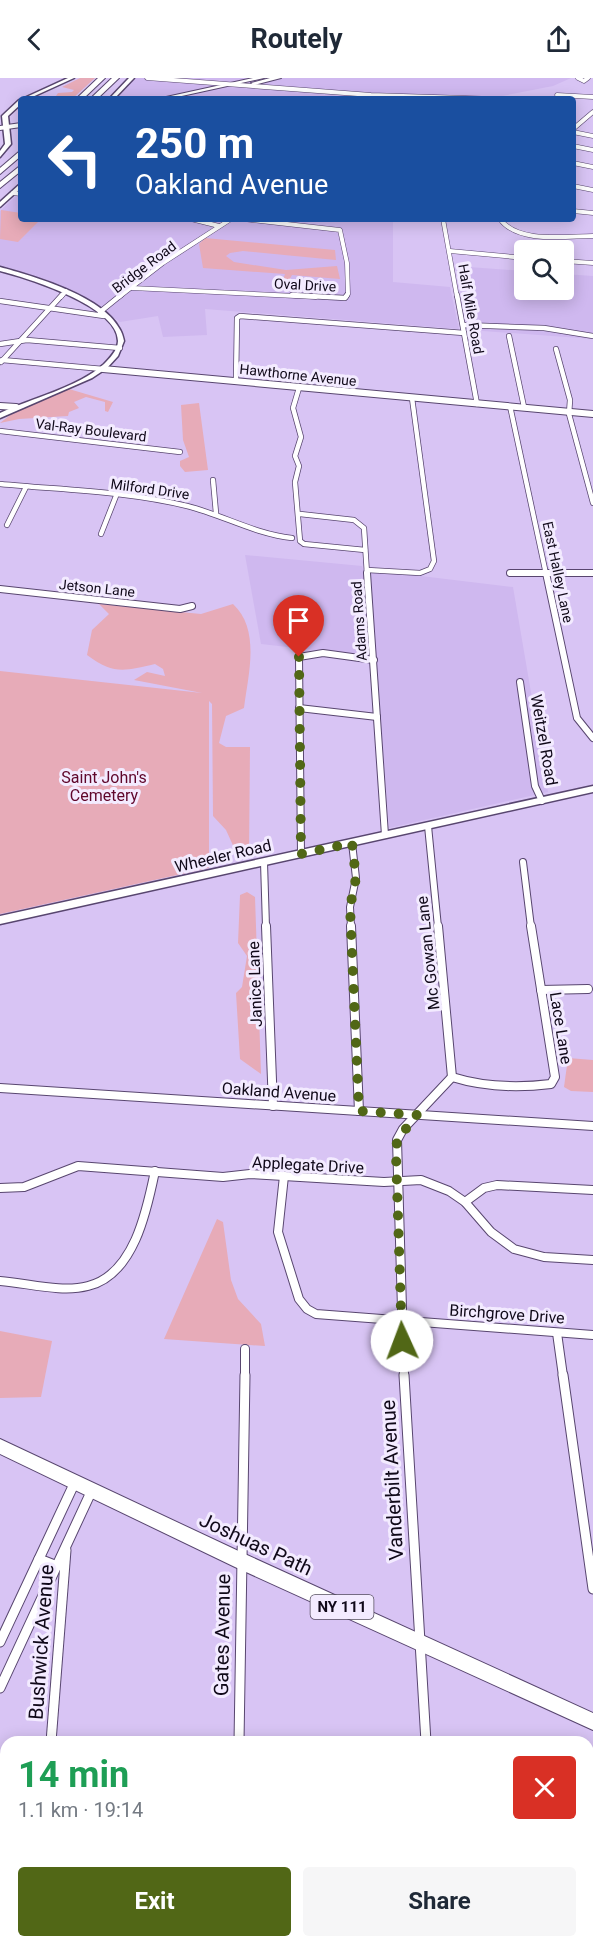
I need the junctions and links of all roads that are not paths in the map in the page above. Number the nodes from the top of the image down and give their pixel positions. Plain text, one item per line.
1 (72, 78) edge
2 (102, 78) edge
3 (116, 78) edge
4 (132, 78) edge
5 (147, 78) edge
6 (261, 78) edge
7 (278, 78) edge
8 (578, 78) edge
9 (590, 78) edge
10 (226, 85) junction
11 (239, 86) junction
12 (557, 94) dead end
13 (371, 95) joint
14 (31, 96) edge
15 (82, 96) edge
16 (96, 96) edge
17 (114, 96) edge
18 (174, 96) edge
19 (193, 96) edge
20 (402, 96) edge
21 (593, 97) edge
22 (18, 103) edge
23 (593, 112) edge
24 (576, 118) edge
25 (584, 119) junction
26 (18, 126) edge
27 (576, 127) edge
28 (18, 129) edge
29 (3, 130) edge
30 (576, 131) edge
31 (593, 135) edge
32 (576, 147) edge
33 (593, 150) edge
34 (0, 155) edge
35 (18, 155) edge
36 (576, 164) edge
37 (593, 167) edge
38 (18, 170) edge
39 (0, 172) edge
40 (0, 186) edge
41 (576, 187) edge
42 (18, 188) edge
43 (593, 190) edge
44 (13, 193) junction
45 (18, 194) edge
46 (0, 205) edge
47 (576, 211) edge
48 (593, 213) edge
49 (203, 222) edge
50 (226, 222) edge
51 (269, 222) edge
52 (444, 222) edge
53 (501, 222) edge
54 (219, 226) junction
55 (510, 230) junction
56 (503, 232) dead end
57 (593, 236) edge
58 (450, 251) junction
59 (514, 257) edge
60 (574, 262) edge
61 (593, 263) edge
62 (0, 269) edge
63 (132, 288) junction
64 (66, 291) junction
65 (0, 302) edge
66 (48, 309) junction
67 (103, 314) junction
68 (463, 325) junction
69 (465, 333) junction
70 (508, 336) dead end
71 (593, 336) edge
72 (18, 342) junction
73 (0, 344) edge
74 (120, 348) junction
75 (556, 349) dead end
76 (1, 362) edge
77 (103, 369) junction
78 (236, 381) junction
79 (299, 388) junction
80 (412, 398) junction
81 (477, 404) junction
82 (0, 406) edge
83 (510, 406) junction
84 (16, 407) junction
85 (524, 408) junction
86 (570, 411) junction
87 (593, 414) edge
88 (0, 416) edge
89 (0, 431) edge
90 (180, 452) dead end
91 (213, 480) dead end
92 (0, 484) edge
93 (26, 487) junction
94 (116, 496) junction
95 (592, 496) edge
96 (593, 503) edge
97 (216, 513) junction
98 (300, 514) junction
99 (7, 525) dead end
100 (101, 534) dead end
101 (292, 538) dead end
102 (365, 550) junction
103 (367, 570) junction
104 (510, 573) dead end
105 (547, 573) junction
106 (593, 573) edge
107 (0, 589) edge
108 (192, 606) dead end
109 (374, 660) junction
110 (520, 682) dead end
111 (299, 708) junction
112 (377, 717) junction
113 (593, 738) edge
114 (593, 789) edge
115 (542, 801) junction
116 (428, 826) junction
117 (385, 835) junction
118 (352, 843) junction
119 (301, 854) junction
120 (264, 862) junction
121 (523, 862) dead end
122 (0, 921) edge
123 (588, 989) dead end
124 (542, 990) junction
125 (452, 1077) junction
126 (0, 1088) edge
127 (273, 1106) junction
128 (359, 1111) junction
129 (417, 1115) junction
130 (593, 1126) edge
131 (155, 1171) junction
132 (284, 1176) junction
133 (396, 1180) junction
134 (0, 1188) edge
135 (593, 1190) edge
136 (465, 1202) junction
137 (593, 1260) edge
138 (0, 1281) edge
139 (401, 1322) junction
140 (557, 1333) junction
141 (593, 1335) edge
142 (245, 1349) dead end
143 (0, 1446) edge
144 (75, 1482) junction
145 (92, 1490) junction
146 (66, 1545) junction
147 (39, 1559) junction
148 (241, 1560) junction
149 (57, 1566) junction
150 (593, 1589) edge
151 (0, 1642) edge
152 (420, 1642) junction
153 (0, 1688) edge
154 (593, 1722) edge
155 (51, 1736) edge
156 (239, 1736) edge
157 (426, 1736) edge

1 - 14 main road
2 - 15 highway
3 - 16 highway
4 - 17 main road
5 - 10 street
6 - 10 main road
7 - 11 main road
8 - 9 street
10 - 11 street
10 - 18 main road
11 - 13 street
11 - 19 main road
12 - 21 street
13 - 20 street
22 - 29 main road
23 - 25 street
24 - 25 street
25 - 27 street
26 - 29 main road
28 - 29 main road
29 - 34 main road
30 - 31 street
32 - 33 street
35 - 39 highway
36 - 37 street
38 - 40 highway
41 - 43 street
42 - 44 main road
44 - 45 street
44 - 46 main road
47 - 48 street
49 - 54 street
50 - 54 street, Bridge Road
51 - 63 street, Oval Drive
52 - 58 street, Half Mile Road
53 - 55 street
54 - 63 street, Bridge Road
55 - 56 street
55 - 57 street
58 - 59 street
58 - 68 street, Half Mile Road
60 - 61 street
62 - 64 main road
63 - 67 street, Bridge Road
64 - 66 street
64 - 67 main road
65 - 66 street
66 - 67 street
66 - 72 street
67 - 74 main road
68 - 69 street, Half Mile Road
68 - 71 street
69 - 78 street
69 - 81 street, Half Mile Road
70 - 85 street
72 - 73 street
72 - 74 street
72 - 76 street
74 - 77 main road
75 - 86 street
76 - 77 street, Hawthorne Avenue
77 - 78 street, Hawthorne Avenue
77 - 84 main road
78 - 79 street, Hawthorne Avenue
79 - 80 street, Hawthorne Avenue
79 - 98 street
80 - 81 street, Hawthorne Avenue
80 - 103 street, Adams Road
81 - 83 street, Hawthorne Avenue
82 - 84 street
83 - 85 street, Hawthorne Avenue
83 - 105 street, East Halley Lane
84 - 88 main road
85 - 86 street, Hawthorne Avenue
86 - 87 street, Hawthorne Avenue
86 - 95 street
89 - 90 street, Val-Ray Boulevard
91 - 97 street
92 - 93 street, Milford Drive
93 - 94 street, Milford Drive
93 - 99 street
94 - 97 street, Milford Drive
94 - 100 street
95 - 96 street
97 - 101 street, Milford Drive
98 - 102 street
98 - 102 street
102 - 103 street
103 - 109 street, Adams Road
104 - 105 street
105 - 106 street
105 - 113 street, East Halley Lane
107 - 108 street, Jetson Lane
109 - 111 street
109 - 112 street, Adams Road
110 - 115 street, Weitzel Road
111 - 112 street
111 - 119 street
112 - 117 street, Adams Road
114 - 115 main road, Wheeler Road
115 - 116 main road, Wheeler Road
116 - 117 main road, Wheeler Road
116 - 125 street, Mc Gowan Lane
117 - 118 main road, Wheeler Road
118 - 119 main road, Wheeler Road
118 - 128 street
119 - 120 main road, Wheeler Road
120 - 122 main road, Wheeler Road
120 - 127 street, Janice Lane
121 - 124 street, Lace Lane
123 - 124 street
124 - 125 street, Lace Lane
125 - 129 street
126 - 127 street, Oakland Avenue
127 - 128 street, Oakland Avenue
128 - 129 street, Oakland Avenue
129 - 130 street, Oakland Avenue
129 - 133 street, Vanderbilt Avenue
131 - 132 street, Applegate Drive
131 - 134 street, Applegate Drive
131 - 138 street
132 - 133 street, Applegate Drive
132 - 139 street, Birchgrove Drive
133 - 136 street, Applegate Drive
133 - 139 street, Vanderbilt Avenue
135 - 136 street
136 - 137 street, Applegate Drive
139 - 140 street, Birchgrove Drive
139 - 152 street, Vanderbilt Avenue
140 - 141 street, Birchgrove Drive
140 - 150 street
142 - 148 street, Gates Avenue
143 - 144 main road, Joshuas Path / NY 111
144 - 145 main road, Joshuas Path / NY 111
144 - 147 street
145 - 146 street
145 - 148 main road, Joshuas Path / NY 111
146 - 149 street
146 - 155 street, Bushwick Avenue
147 - 149 street
147 - 151 street
148 - 152 main road, Joshuas Path / NY 111
148 - 156 street, Gates Avenue
149 - 153 street
152 - 154 main road, Joshuas Path / NY 111
152 - 157 street, Vanderbilt Avenue

